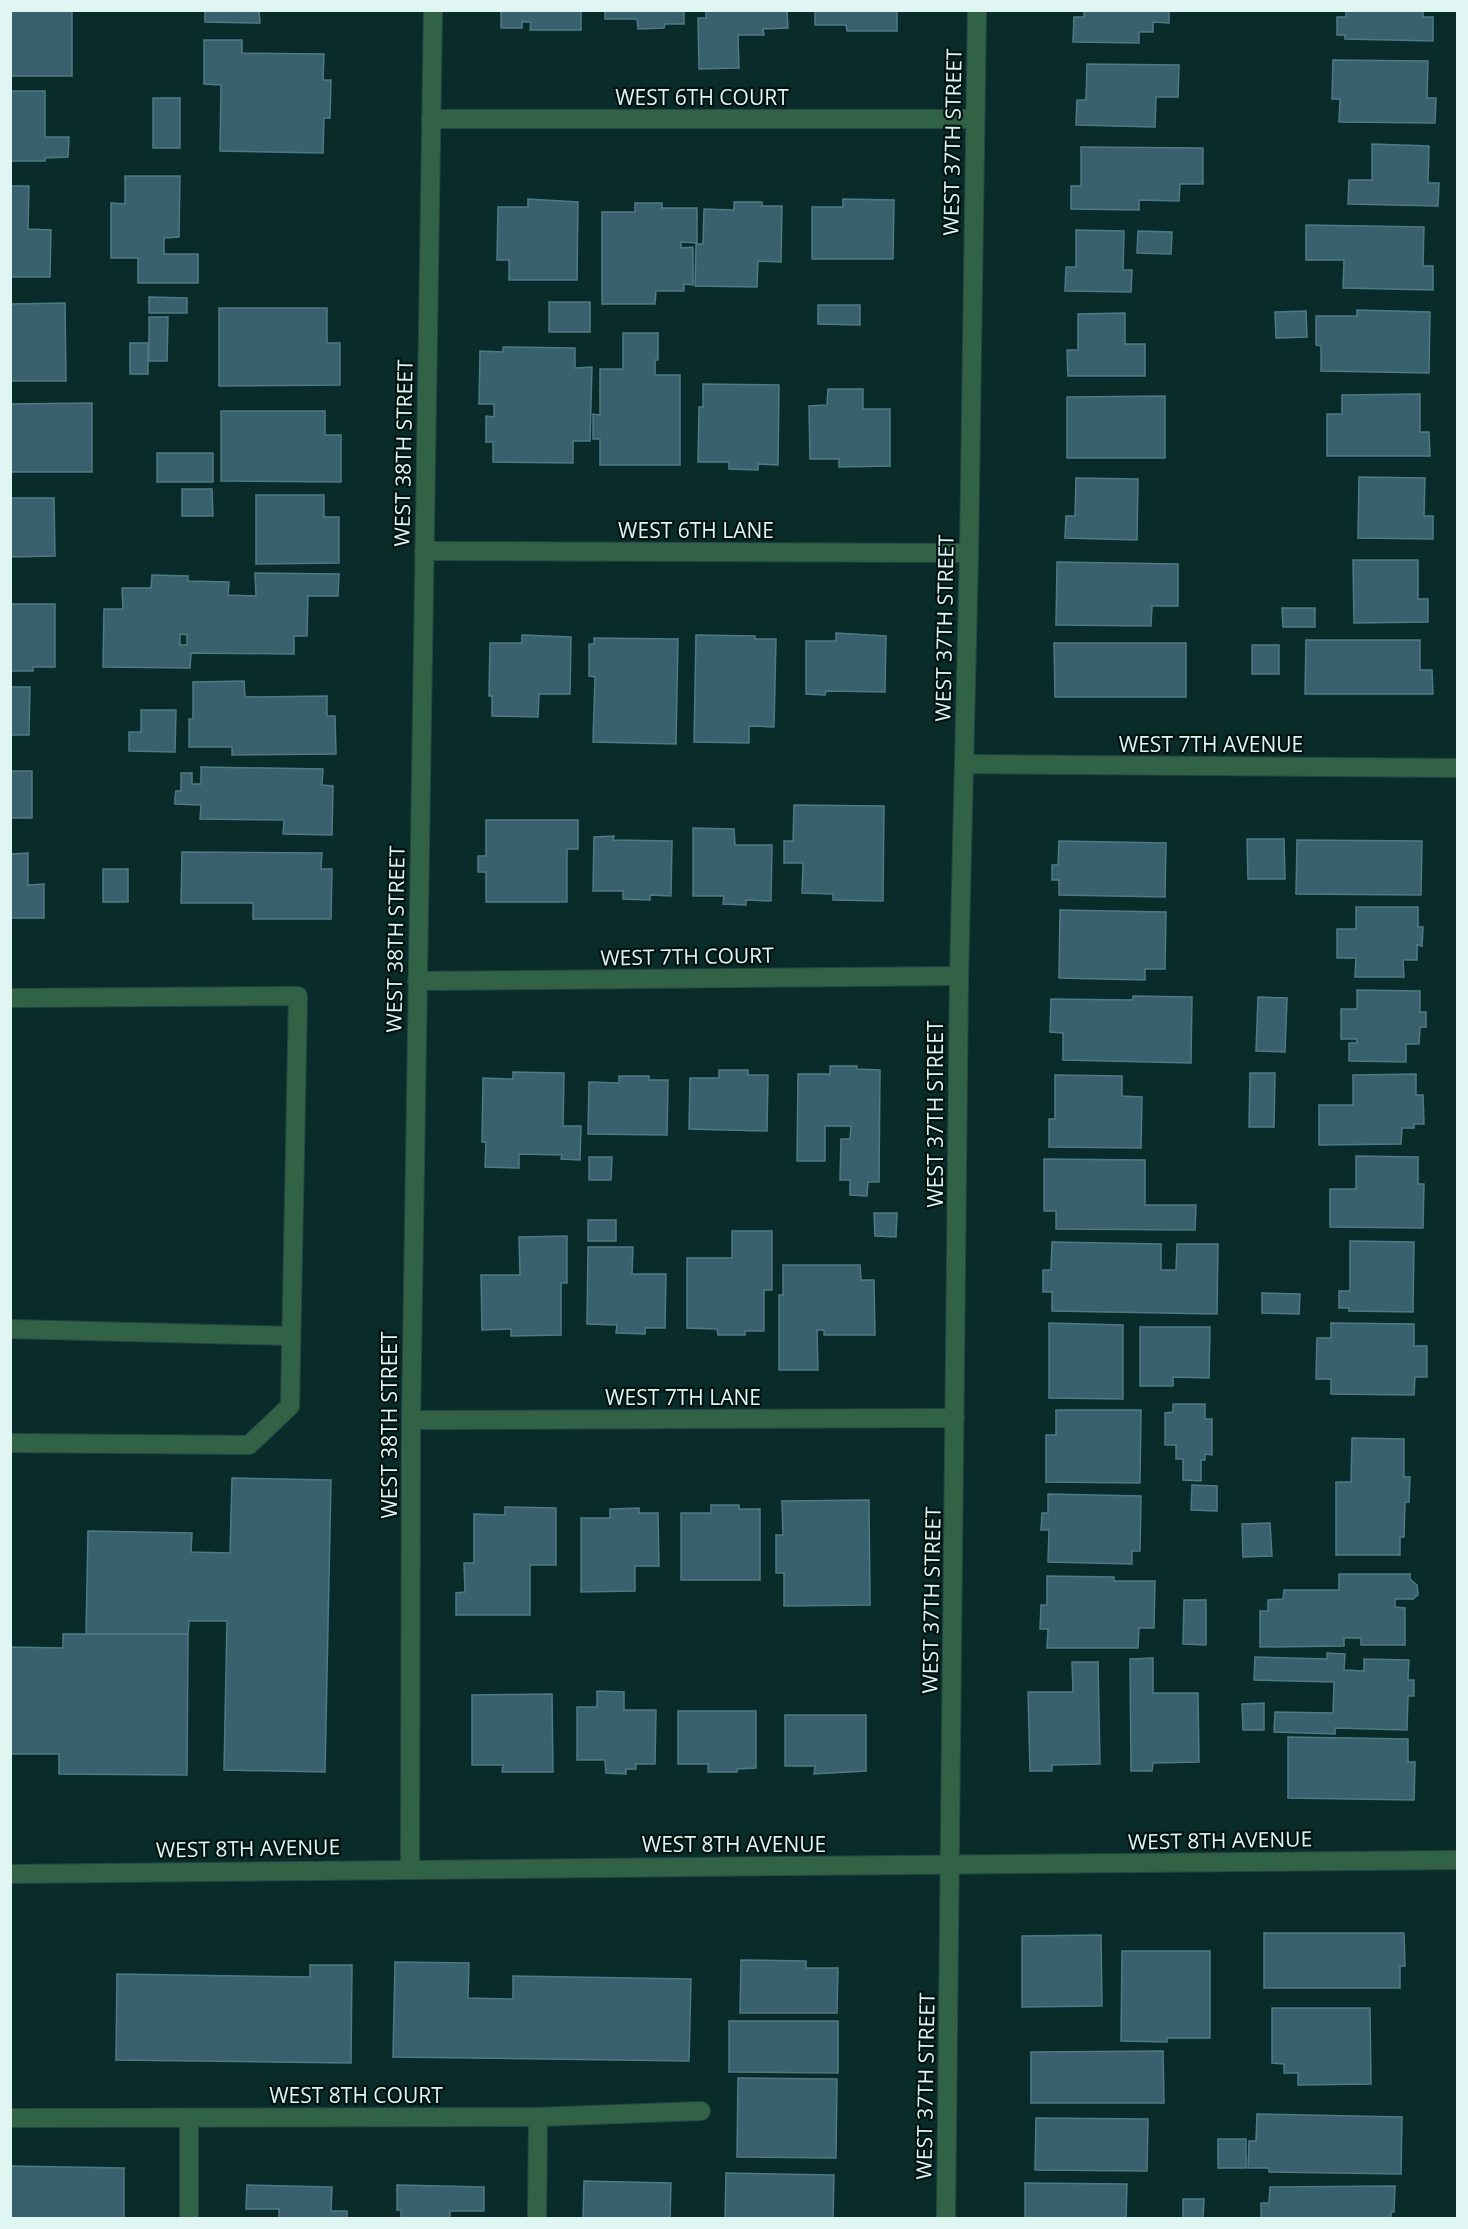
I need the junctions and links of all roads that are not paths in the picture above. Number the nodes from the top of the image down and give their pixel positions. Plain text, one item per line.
1 (433, 10) edge
2 (977, 10) edge
3 (430, 119) junction
4 (974, 119) junction
5 (424, 551) junction
6 (969, 553) junction
7 (964, 764) junction
8 (1458, 768) edge
9 (959, 976) junction
10 (417, 981) junction
11 (10, 998) edge
12 (10, 1329) edge
13 (291, 1336) junction
14 (955, 1418) junction
15 (411, 1420) junction
16 (10, 1443) edge
17 (1458, 1860) edge
18 (951, 1866) junction
19 (410, 1868) junction
20 (10, 1874) edge
21 (701, 2111) dead end
22 (538, 2117) junction
23 (10, 2118) edge
24 (189, 2118) junction
25 (189, 2218) edge
26 (537, 2218) edge
27 (946, 2218) edge

1 - 3 street, WEST 38TH STREET
2 - 4 street, WEST 37TH STREET
3 - 4 street, WEST 6TH COURT
3 - 5 street, WEST 38TH STREET
4 - 6 street, WEST 37TH STREET
5 - 6 street, WEST 6TH LANE
5 - 10 street, WEST 38TH STREET
6 - 7 street, WEST 37TH STREET
7 - 8 street, WEST 7TH AVENUE
7 - 9 street, WEST 37TH STREET
9 - 10 street, WEST 7TH COURT
9 - 14 street, WEST 37TH STREET
10 - 15 street, WEST 38TH STREET
11 - 13 street
12 - 13 street
13 - 16 street
14 - 15 street, WEST 7TH LANE
14 - 18 street, WEST 37TH STREET
15 - 19 street, WEST 38TH STREET
17 - 18 street, WEST 8TH AVENUE
18 - 19 street, WEST 8TH AVENUE
18 - 27 street, WEST 37TH STREET
19 - 20 street, WEST 8TH AVENUE
21 - 22 street, WEST 8TH COURT
22 - 24 street, WEST 8TH COURT
22 - 26 street
23 - 24 street, WEST 8TH COURT
24 - 25 street

